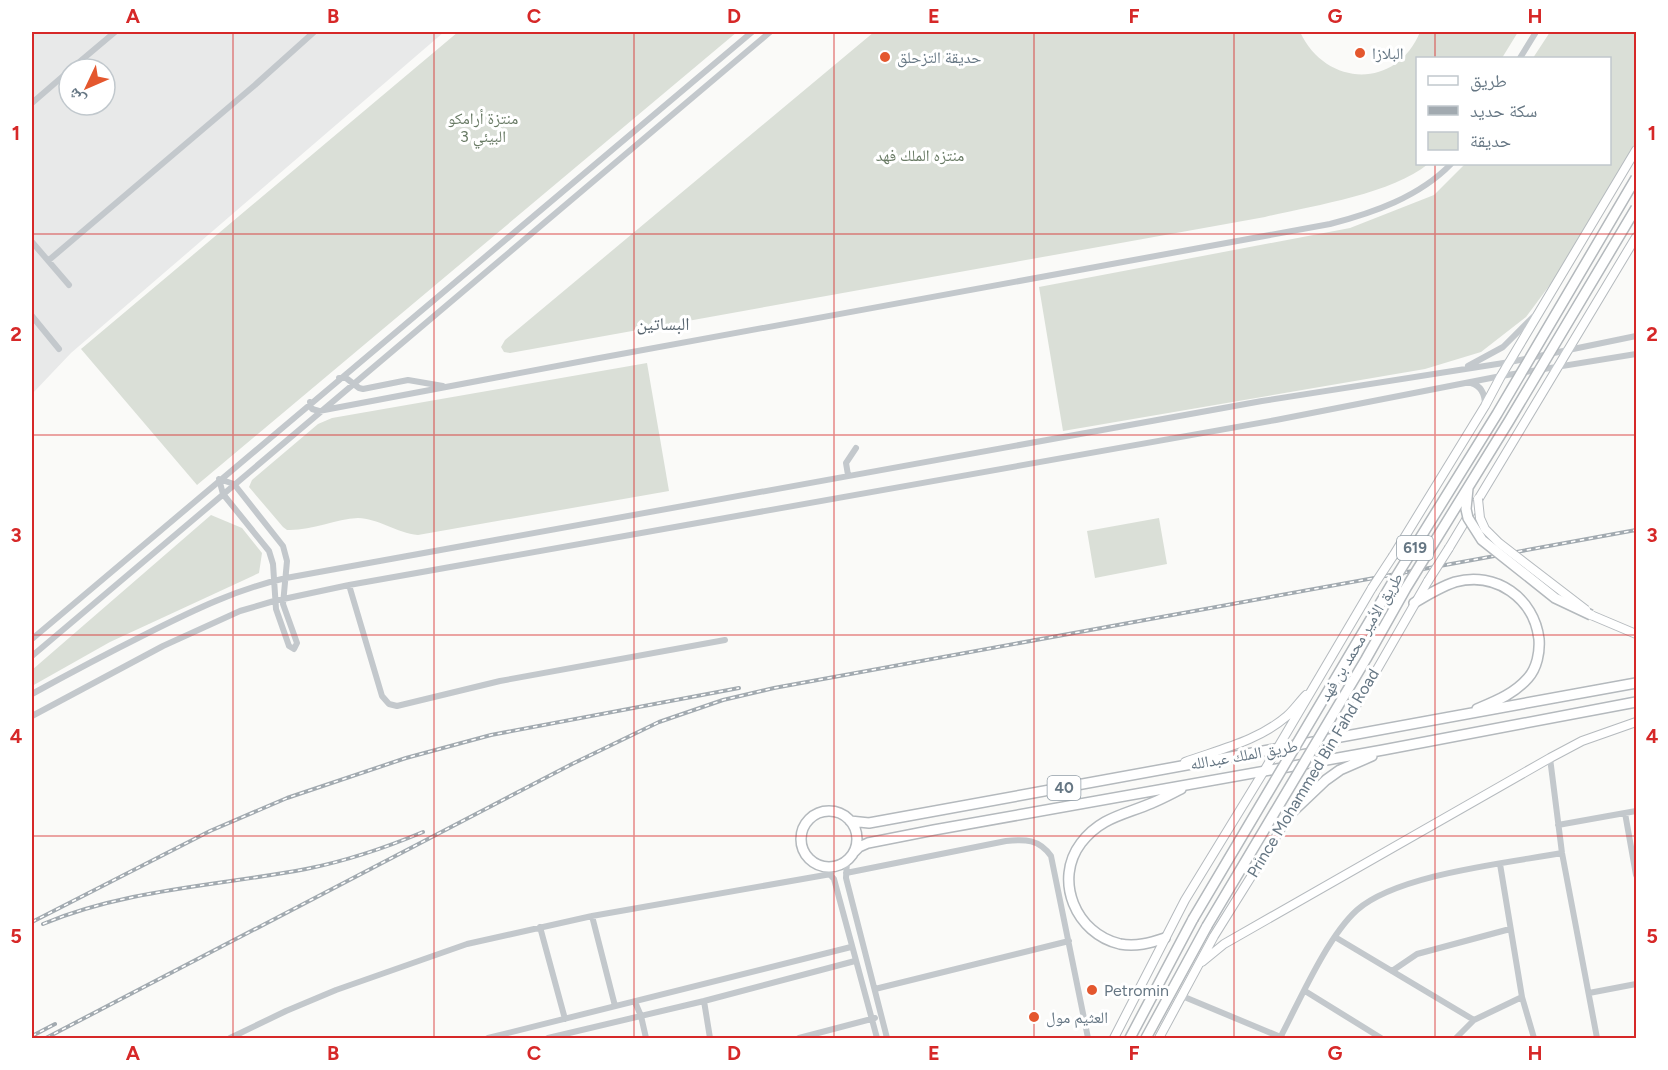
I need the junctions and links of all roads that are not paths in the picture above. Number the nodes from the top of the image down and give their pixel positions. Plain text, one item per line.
1 (116, 32) edge
2 (314, 32) edge
3 (752, 32) edge
4 (770, 32) edge
5 (1536, 32) edge
6 (86, 57) edge
7 (1521, 57) edge
8 (57, 81) edge
9 (32, 103) edge
10 (666, 104) junction
11 (673, 113) junction
12 (1636, 150) edge
13 (1450, 165) edge
14 (1636, 178) edge
15 (556, 197) junction
16 (564, 206) junction
17 (1636, 208) edge
18 (1636, 237) edge
19 (32, 242) edge
20 (49, 260) junction
21 (69, 285) dead end
22 (1546, 303) junction
23 (32, 316) edge
24 (413, 318) junction
25 (421, 326) junction
26 (1636, 336) edge
27 (59, 349) dead end
28 (1570, 349) junction
29 (1636, 354) edge
30 (1510, 362) junction
31 (1558, 366) junction
32 (1461, 369) junction
33 (1501, 376) junction
34 (339, 378) junction
35 (1468, 382) junction
36 (353, 383) junction
37 (446, 387) junction
38 (310, 402) junction
39 (1485, 406) junction
40 (319, 411) junction
41 (856, 448) dead end
42 (848, 475) junction
43 (219, 479) junction
44 (234, 484) junction
45 (1468, 487) junction
46 (223, 494) junction
47 (1478, 499) junction
48 (286, 578) junction
49 (274, 581) junction
50 (350, 585) junction
51 (284, 599) junction
52 (274, 601) junction
53 (1414, 603) junction
54 (1591, 615) junction
55 (1636, 634) edge
56 (32, 639) edge
57 (725, 640) dead end
58 (32, 656) edge
59 (1317, 683) junction
60 (1636, 683) edge
61 (32, 694) edge
62 (1636, 705) edge
63 (32, 716) edge
64 (1462, 716) junction
65 (1636, 722) edge
66 (1337, 738) junction
67 (1277, 749) junction
68 (1383, 750) junction
69 (1550, 758) junction
70 (1323, 760) junction
71 (1171, 768) junction
72 (1264, 771) junction
73 (1191, 784) junction
74 (1636, 811) edge
75 (1625, 813) junction
76 (1287, 817) junction
77 (850, 821) junction
78 (1558, 825) junction
79 (854, 852) junction
80 (1562, 853) junction
81 (847, 860) junction
82 (1500, 864) junction
83 (822, 866) junction
84 (1636, 871) edge
85 (846, 873) junction
86 (831, 874) junction
87 (592, 916) junction
88 (540, 927) junction
89 (1510, 929) junction
90 (1335, 937) junction
91 (1165, 938) junction
92 (1069, 941) junction
93 (851, 947) junction
94 (855, 961) junction
95 (1198, 965) junction
96 (1392, 971) junction
97 (1636, 984) edge
98 (875, 989) junction
99 (1305, 991) junction
100 (1588, 993) junction
101 (1182, 996) junction
102 (1522, 997) junction
103 (704, 1001) junction
104 (635, 1002) junction
105 (615, 1006) junction
106 (641, 1016) junction
107 (882, 1016) junction
108 (872, 1018) junction
109 (565, 1019) junction
110 (1474, 1020) junction
111 (812, 1037) edge
112 (230, 1038) edge
113 (488, 1038) edge
114 (548, 1038) edge
115 (646, 1038) edge
116 (710, 1038) edge
117 (799, 1038) edge
118 (877, 1038) edge
119 (887, 1038) edge
120 (1088, 1038) edge
121 (1114, 1038) edge
122 (1130, 1038) edge
123 (1146, 1038) edge
124 (1161, 1038) edge
125 (1281, 1038) edge
126 (1381, 1038) edge
127 (1456, 1038) edge
128 (1534, 1038) edge
129 (1597, 1038) edge

1 - 6 street
2 - 20 street
3 - 10 street
4 - 11 street
5 - 7 street
8 - 9 street
10 - 11 street
10 - 15 street
11 - 16 street
12 - 22 main road
13 - 37 street
14 - 122 highway, طريق الأمير محمد بن فهد / 619, bridge
15 - 16 street
15 - 24 street
16 - 25 street
17 - 45 highway, طريق الأمير محمد بن فهد / 619, bridge
18 - 28 main road, Prince Mohammed Bin Fahd Road
19 - 20 street
20 - 21 street
22 - 30 main road
22 - 32 street
23 - 27 street
24 - 25 street
24 - 34 street
25 - 36 street
26 - 28 street
28 - 30 street
28 - 31 main road, Prince Mohammed Bin Fahd Road
29 - 31 street
30 - 32 street
30 - 33 main road
31 - 33 street
31 - 47 main road, Prince Mohammed Bin Fahd Road
32 - 42 street
33 - 35 street
33 - 39 main road
34 - 36 street
34 - 38 street
35 - 39 street
35 - 50 street
36 - 37 street
36 - 40 street
37 - 40 street
38 - 40 street
38 - 43 street
39 - 59 main road, bridge
40 - 44 street
41 - 42 street
42 - 48 street
43 - 44 street
43 - 46 street
43 - 56 street
44 - 46 street
44 - 48 street
45 - 54 highway, bridge
45 - 123 highway, طريق الأمير محمد بن فهد / 619, bridge
46 - 49 street
46 - 58 street
47 - 53 main road, Prince Mohammed Bin Fahd Road, bridge
47 - 54 main road, bridge
48 - 49 street
48 - 51 street
49 - 52 street
49 - 61 street
50 - 51 street
50 - 57 street
51 - 52 street
51 - 52 street
52 - 63 street
53 - 64 highway
53 - 66 main road, Prince Mohammed Bin Fahd Road
54 - 55 main road
59 - 67 main road
59 - 71 main road
60 - 64 highway, طريق الملك عبدالله / 40
62 - 68 highway, طريق الملك عبدالله / 40
64 - 66 highway, طريق الملك عبدالله / 40
65 - 69 main road
66 - 67 highway, طريق الملك عبدالله / 40
66 - 70 main road, Prince Mohammed Bin Fahd Road
67 - 71 highway, طريق الملك عبدالله / 40
67 - 72 main road
68 - 70 highway, طريق الملك عبدالله / 40
68 - 76 highway
69 - 78 street
69 - 95 main road
70 - 72 highway, طريق الملك عبدالله / 40
70 - 76 main road, Prince Mohammed Bin Fahd Road
71 - 77 highway, طريق الملك عبدالله / 40
72 - 73 highway, طريق الملك عبدالله / 40
72 - 91 main road
73 - 79 highway, طريق الملك عبدالله / 40
73 - 91 highway
74 - 75 street
75 - 78 street
75 - 84 street
76 - 95 main road, Prince Mohammed Bin Fahd Road
77 - 79 highway
77 - 83 highway
78 - 80 street
79 - 81 highway
80 - 82 street
80 - 100 street
81 - 83 highway
81 - 85 street
82 - 89 street
82 - 90 street
83 - 86 street
85 - 92 street
85 - 98 street
86 - 87 street
86 - 93 street
87 - 88 street
87 - 105 street
88 - 109 street
88 - 112 street
89 - 96 street
89 - 102 street
90 - 96 street
90 - 99 street
91 - 121 main road
92 - 98 street
92 - 120 street
93 - 94 street
93 - 104 street
94 - 103 street
94 - 108 street
95 - 101 main road, Prince Mohammed Bin Fahd Road
96 - 110 street
97 - 100 street
98 - 107 street
99 - 125 street
99 - 126 street
100 - 129 street
101 - 124 main road, Prince Mohammed Bin Fahd Road
101 - 125 street
102 - 110 street
102 - 128 street
103 - 106 street
103 - 116 street
104 - 105 street
104 - 106 street
105 - 109 street
106 - 114 street
106 - 115 street
107 - 108 street
107 - 119 street
108 - 111 street
108 - 118 street
109 - 113 street
110 - 127 street
111 - 117 street

